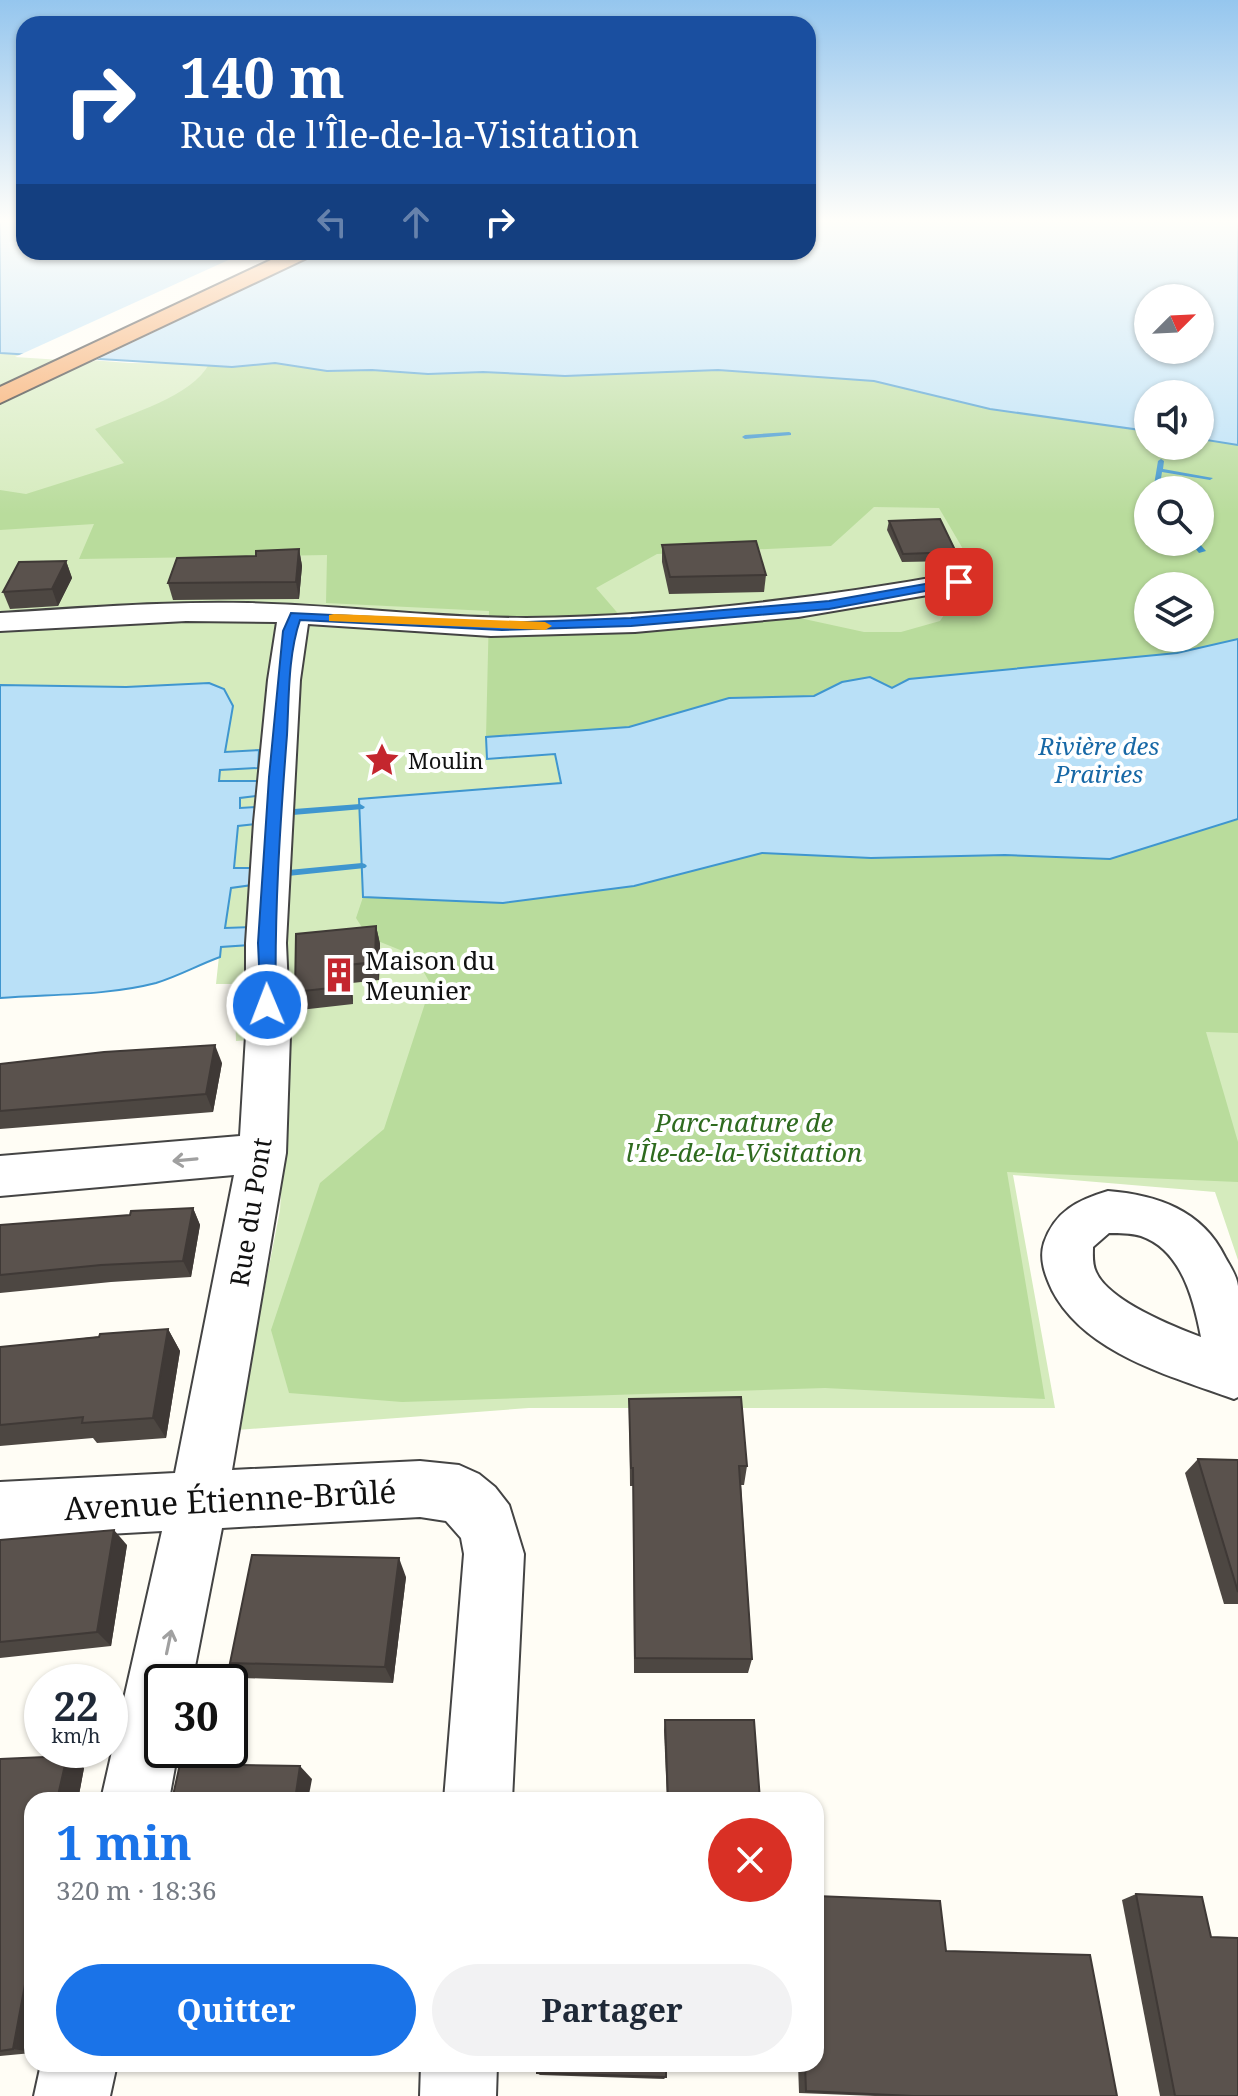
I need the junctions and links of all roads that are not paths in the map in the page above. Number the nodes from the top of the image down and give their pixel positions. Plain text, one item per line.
1 (120, 318) edge
2 (165, 318) edge
3 (0, 373) edge
4 (0, 396) edge
5 (959, 582) dead end
6 (295, 616) junction
7 (0, 622) edge
8 (262, 1153) junction
9 (0, 1176) edge
10 (198, 1502) junction
11 (0, 1511) edge
12 (137, 1792) edge
13 (479, 1792) edge
14 (77, 2072) edge
15 (459, 2072) edge
16 (72, 2096) edge
17 (458, 2096) edge

1 - 3 highway
2 - 4 highway
5 - 6 street
6 - 7 street
6 - 8 street, Rue du Pont
8 -> 9 street
8 - 10 street, Rue du Pont
10 - 11 street, Avenue Étienne-Brûlé
12 -> 10 street, Rue du Pont
10 - 13 street, Avenue Étienne-Brûlé
14 - 16 street
15 - 17 street

